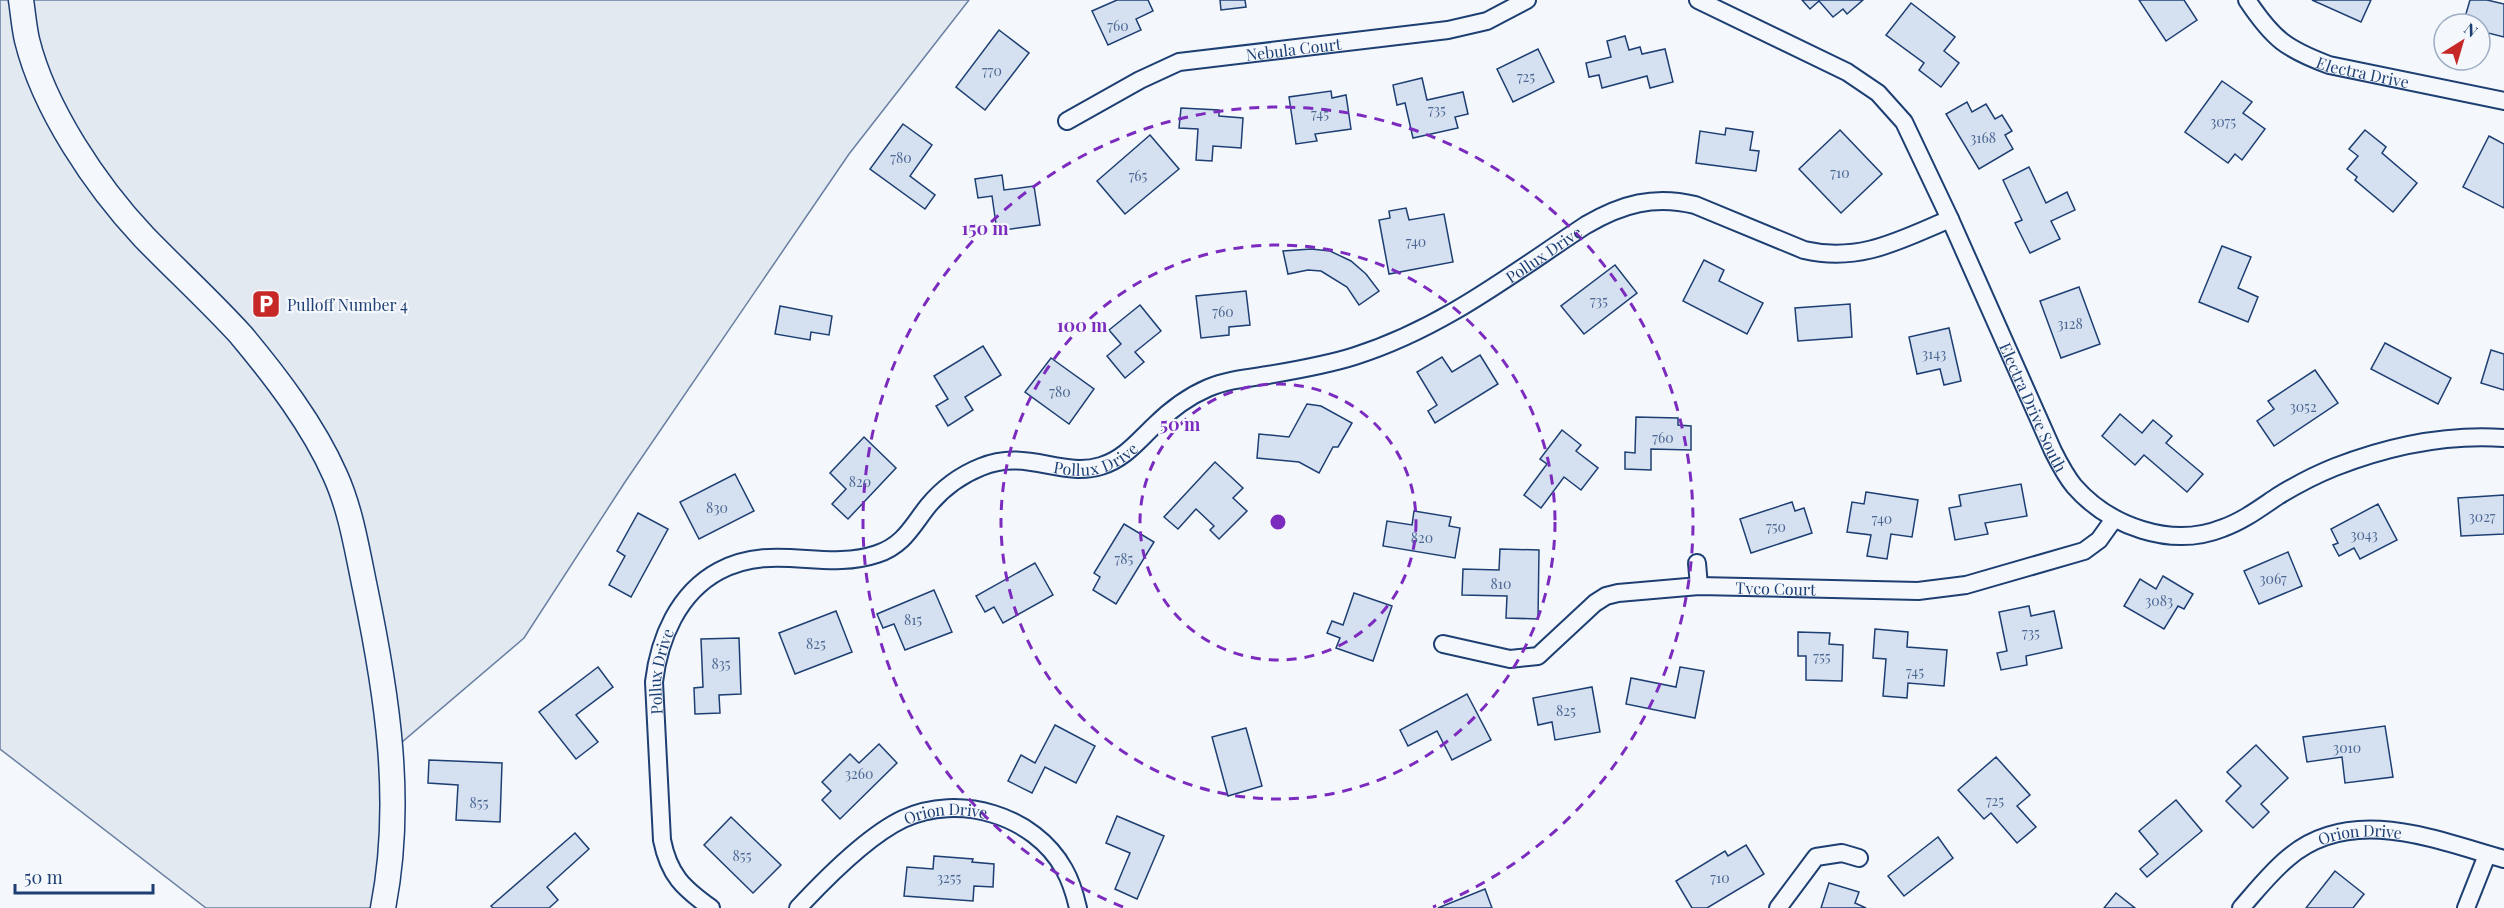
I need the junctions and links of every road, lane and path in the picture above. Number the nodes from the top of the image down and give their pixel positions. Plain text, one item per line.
1 (21, 0) edge
2 (1527, 0) edge
3 (1698, 0) edge
4 (2247, 0) edge
5 (2504, 101) edge
6 (1066, 121) dead end
7 (1950, 219) junction
8 (2504, 438) edge
9 (2114, 519) junction
10 (1696, 563) dead end
11 (1699, 586) junction
12 (1443, 644) dead end
13 (2487, 855) junction
14 (1859, 858) dead end
15 (2504, 859) edge
16 (383, 908) edge
17 (711, 908) edge
18 (798, 908) edge
19 (1078, 908) edge
20 (1778, 908) edge
21 (2241, 908) edge
22 (2466, 908) edge

1 - 16 street
2 - 6 street, Nebula Court
3 - 7 street, Electra Drive South
4 - 5 street, Electra Drive
7 - 9 street, Electra Drive South
7 - 17 street, Pollux Drive
8 - 9 street, Electra Drive South
9 - 11 street, Tyco Court
10 - 11 street
11 - 12 street, Tyco Court
13 - 15 street, Orion Drive
13 - 21 street, Orion Drive
13 - 22 street
14 - 20 street
18 - 19 street, Orion Drive

